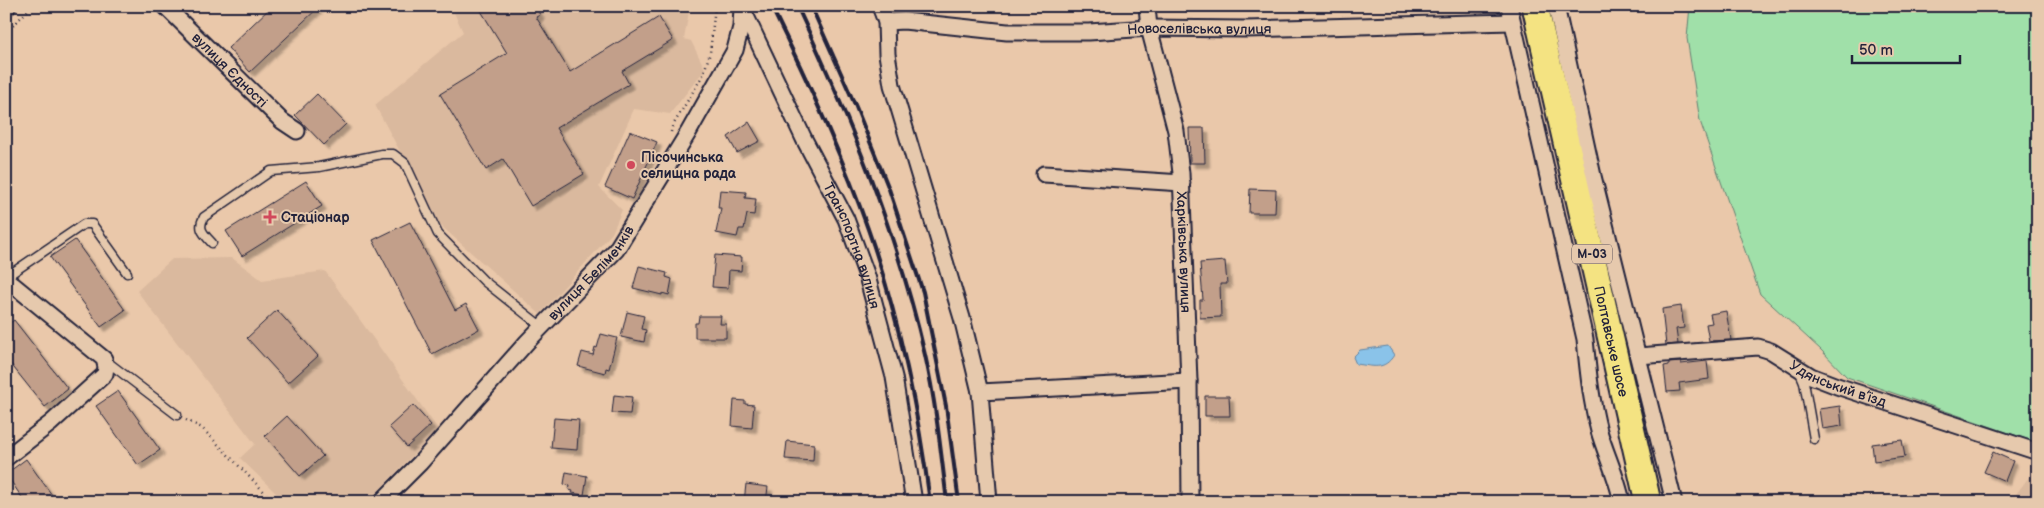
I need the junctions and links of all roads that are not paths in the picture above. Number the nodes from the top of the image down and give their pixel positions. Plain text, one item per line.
1 (165, 6) edge
2 (880, 6) edge
3 (1148, 6) edge
4 (1509, 6) edge
5 (1535, 6) edge
6 (1556, 6) edge
7 (742, 7) edge
8 (886, 22) junction
9 (1512, 22) junction
10 (1149, 28) junction
11 (297, 131) dead end
12 (1044, 174) dead end
13 (1182, 183) junction
14 (212, 243) dead end
15 (127, 274) dead end
16 (6, 278) edge
17 (542, 326) junction
18 (1638, 356) junction
19 (104, 359) junction
20 (1798, 368) junction
21 (1189, 382) junction
22 (980, 392) junction
23 (177, 415) road end
24 (1814, 439) dead end
25 (2035, 451) dead end
26 (7, 456) edge
27 (381, 502) edge
28 (914, 502) edge
29 (989, 502) edge
30 (1190, 502) edge
31 (1622, 502) edge
32 (1648, 502) edge
33 (1674, 502) edge

1 - 11 street, вулиця Єдності
2 - 8 street
3 - 10 street, Харківська вулиця
4 - 9 street
5 - 32 highway, Полтавське шосе / М-03
6 - 18 street
7 - 17 street, вулиця Беліменків
7 - 28 street, Транспортна вулиця
8 - 10 street, Новоселівська вулиця
8 - 22 street
9 - 10 street, Новоселівська вулиця
9 - 31 street
10 - 13 street, Харківська вулиця
12 - 13 street
13 - 21 street, Харківська вулиця
14 - 17 lane
15 - 16 lane
16 - 19 street
17 - 27 street, вулиця Беліменків
18 - 20 street, Удянський в’їзд
18 - 33 street
19 - 23 lane
19 - 26 street
20 - 24 lane
20 - 25 street, Удянський в’їзд
21 - 22 street
21 - 30 street, Харківська вулиця
22 - 29 street

